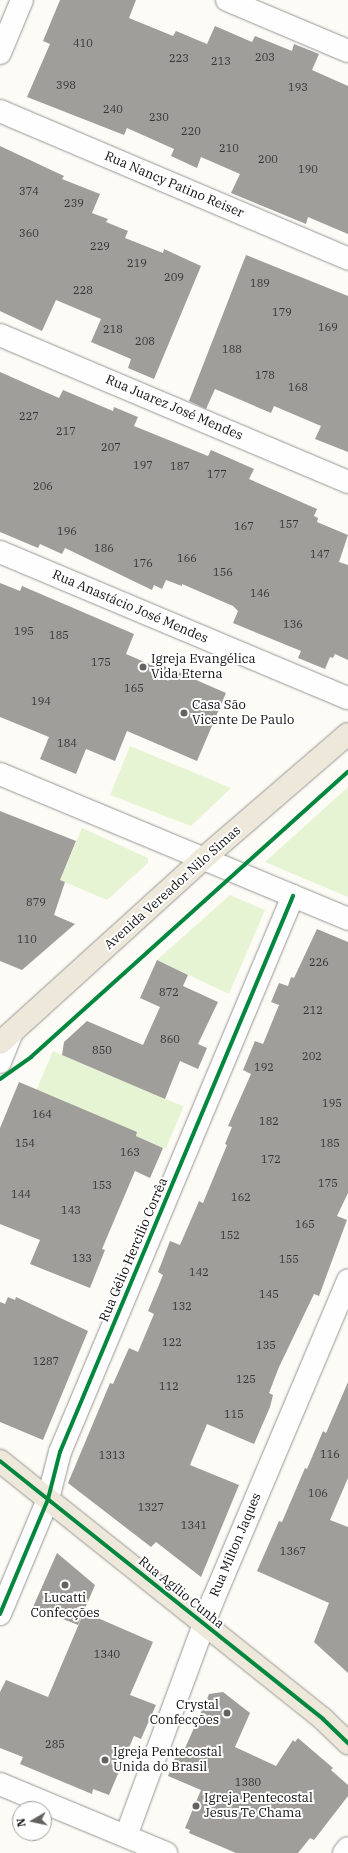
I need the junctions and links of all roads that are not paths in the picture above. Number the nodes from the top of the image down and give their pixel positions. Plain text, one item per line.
1 (22, 0) edge
2 (238, 2) edge
3 (348, 51) edge
4 (0, 53) edge
5 (0, 111) edge
6 (348, 259) edge
7 (0, 335) edge
8 (348, 482) edge
9 (0, 552) edge
10 (348, 698) edge
11 (348, 734) edge
12 (0, 774) edge
13 (203, 859) junction
14 (293, 896) junction
15 (348, 919) edge
16 (6, 1038) edge
17 (0, 1062) edge
18 (348, 1280) edge
19 (0, 1461) edge
20 (48, 1499) junction
21 (0, 1614) edge
22 (205, 1625) junction
23 (348, 1743) edge
24 (0, 1784) edge
25 (126, 1836) junction
26 (348, 1848) edge
27 (166, 1853) edge
28 (344, 1853) edge

1 - 4 street
2 - 3 street
5 - 6 street, Rua Nancy Patino Reiser
7 - 8 street, Rua Juarez José Mendes
9 - 10 street, Rua Anastácio José Mendes
11 - 13 main road, Avenida Vereador Nilo Simas
12 - 13 street
13 - 14 street
13 - 16 main road, Avenida Vereador Nilo Simas
14 - 15 street
14 - 20 street, Rua Gélio Hercílio Corrêa
16 - 17 street
18 - 22 street, Rua Milton Jaques
19 - 20 main road, Rua Agílio Cunha
20 - 21 street, Rua Gélio Hercílio Corrêa
20 - 22 main road, Rua Agílio Cunha
22 - 23 main road, Rua Agílio Cunha
22 - 25 street, Rua Milton Jaques
24 - 25 street
25 - 27 street
26 - 28 street

